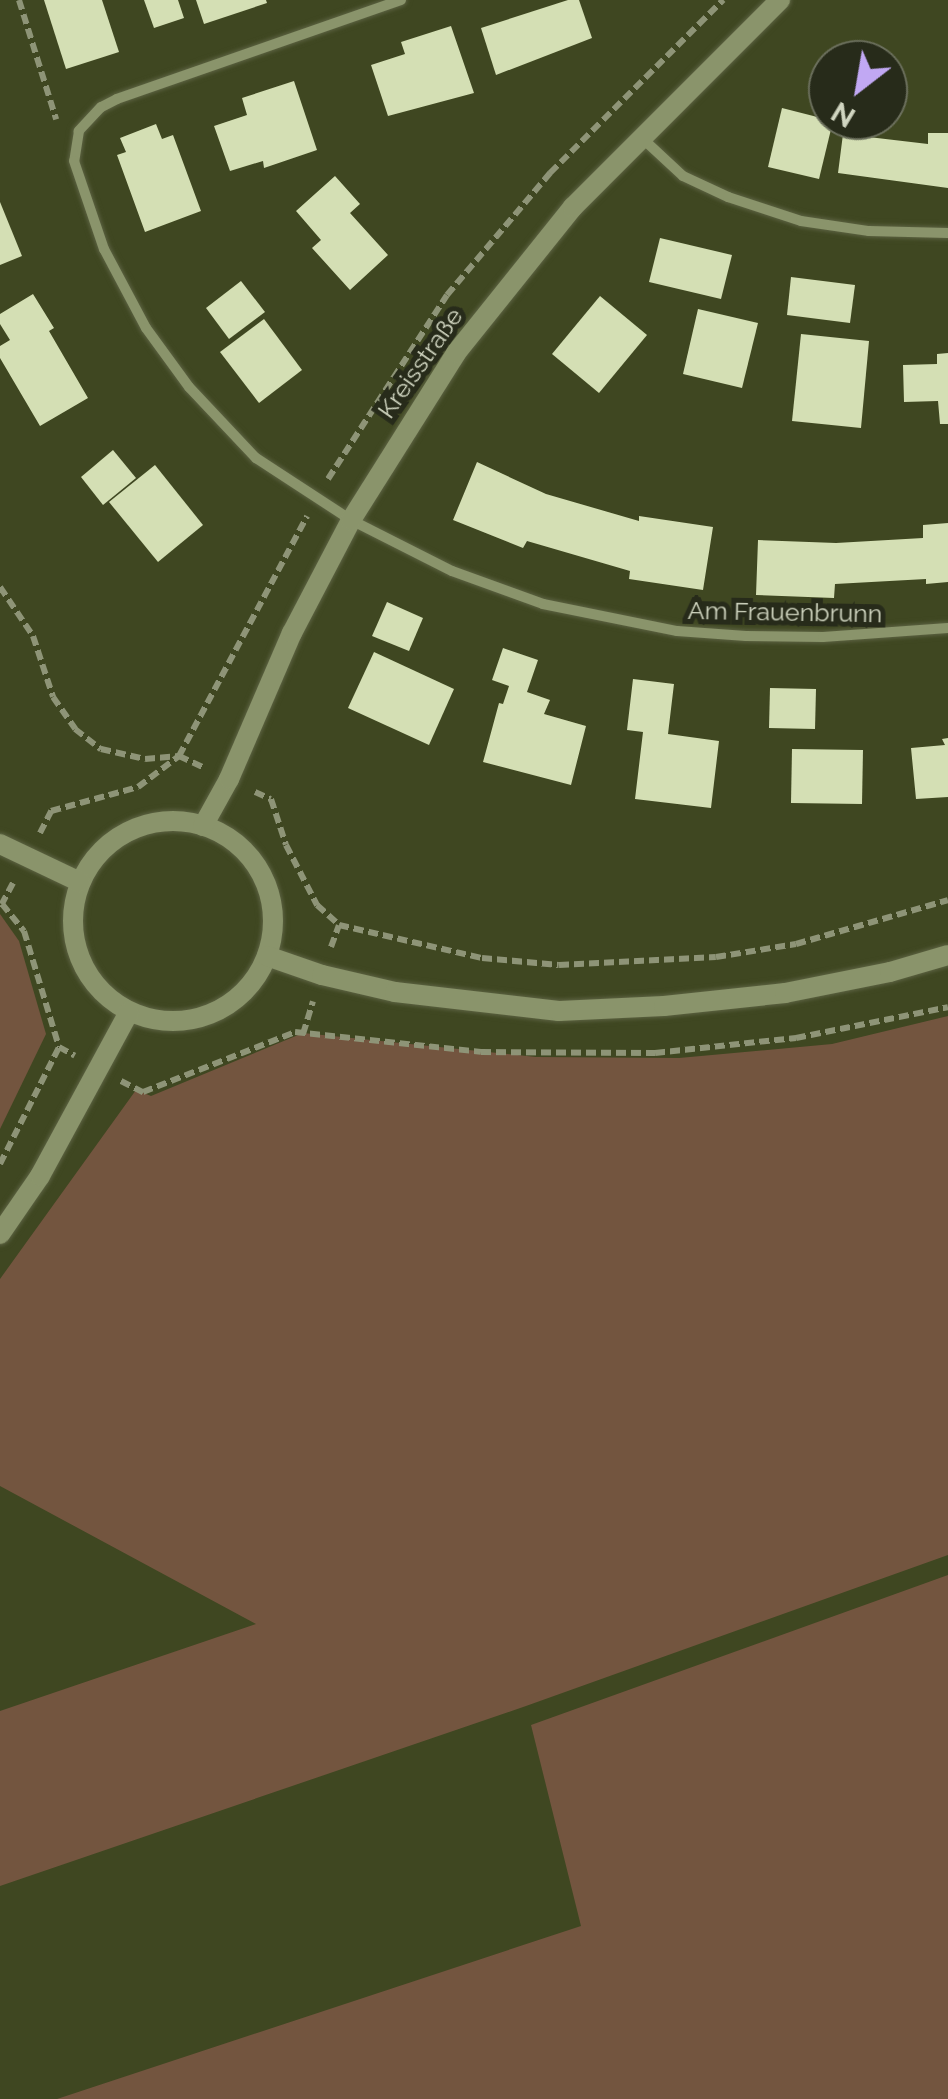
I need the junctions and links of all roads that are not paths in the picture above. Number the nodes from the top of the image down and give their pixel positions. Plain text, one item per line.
1 (401, 0) edge
2 (769, 3) edge
3 (642, 137) junction
4 (948, 234) edge
5 (351, 520) junction
6 (948, 628) edge
7 (203, 826) junction
8 (0, 844) edge
9 (80, 882) junction
10 (948, 955) edge
11 (267, 956) junction
12 (129, 1012) junction
13 (0, 1234) edge

1 - 5 street, Am Frauenbrunn
2 - 3 main road, Kreisstraße
3 - 4 street
3 - 5 main road, Kreisstraße
5 - 6 street, Am Frauenbrunn
5 - 7 main road, Kreisstraße
7 - 9 main road
7 - 11 main road
8 - 9 main road
9 - 12 main road
10 - 11 main road
11 - 12 main road
12 - 13 main road

